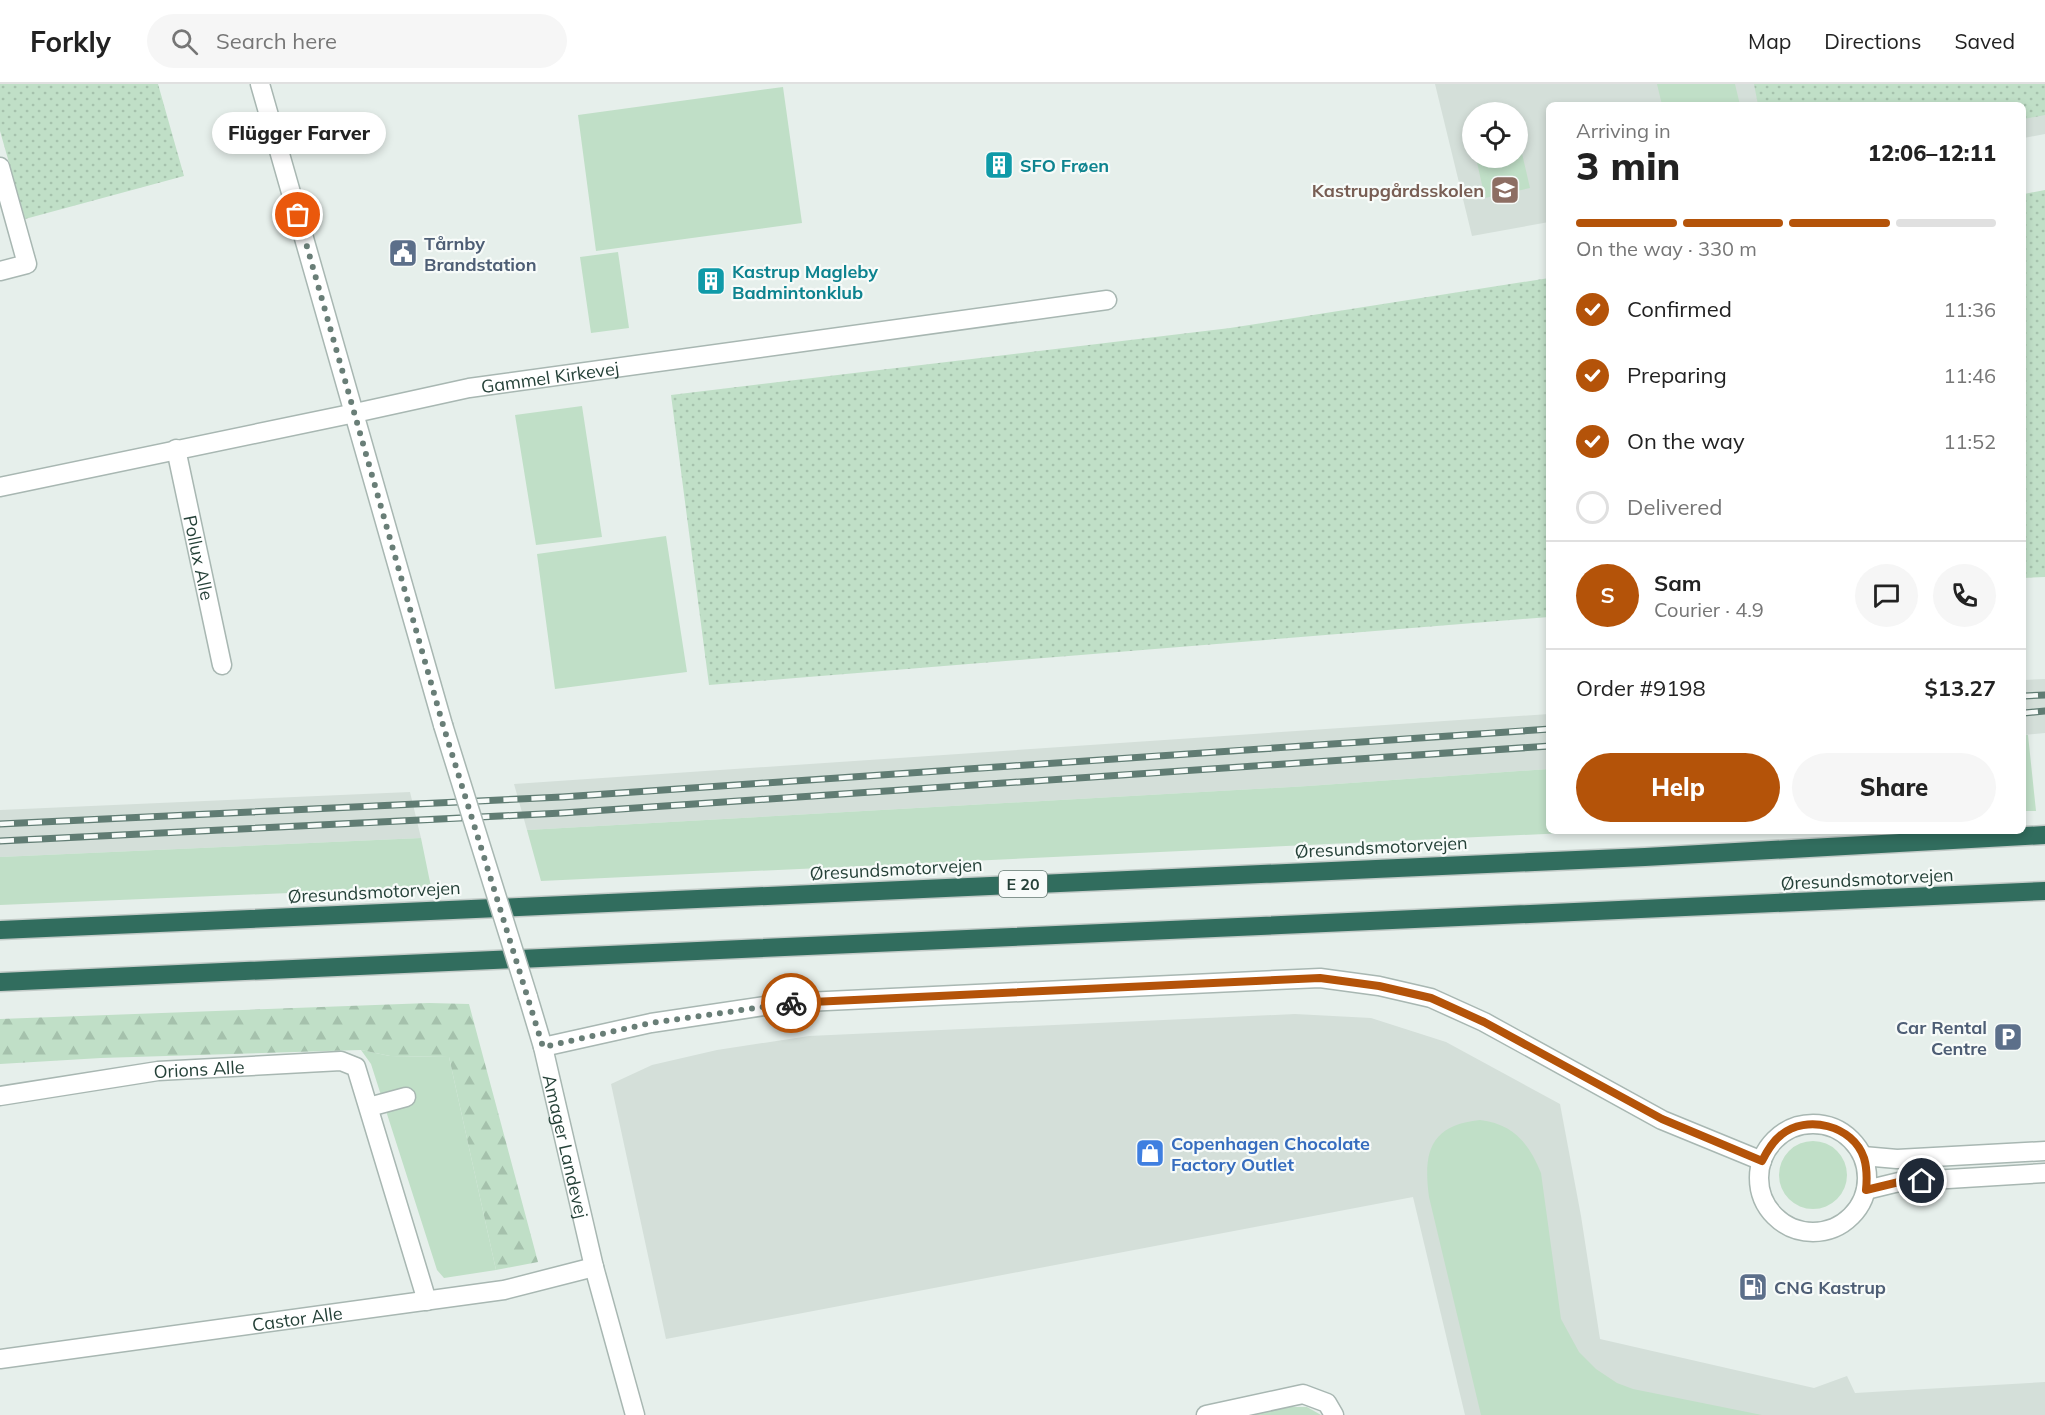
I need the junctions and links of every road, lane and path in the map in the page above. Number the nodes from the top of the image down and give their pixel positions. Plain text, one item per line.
1 (260, 84) edge
2 (0, 167) edge
3 (0, 271) edge
4 (1107, 300) dead end
5 (355, 413) junction
6 (176, 449) junction
7 (0, 487) edge
8 (222, 665) dead end
9 (2045, 836) edge
10 (2045, 891) edge
11 (0, 930) edge
12 (0, 982) edge
13 (543, 1047) junction
14 (0, 1096) edge
15 (406, 1097) dead end
16 (369, 1107) junction
17 (2045, 1151) edge
18 (1863, 1156) junction
19 (1762, 1161) junction
20 (2045, 1173) edge
21 (1866, 1190) junction
22 (594, 1267) junction
23 (427, 1301) junction
24 (0, 1359) edge
25 (635, 1415) edge
26 (1206, 1415) edge
27 (1334, 1415) edge

1 - 5 street, Amager Landevej
2 - 3 street
4 - 5 street, Gammel Kirkevej
5 - 6 street, Gammel Kirkevej
5 - 13 street, Amager Landevej, bridge
6 - 7 street, Gammel Kirkevej
6 - 8 street, Pollux Alle
9 - 11 highway, Øresundsmotorvejen / E 20
10 - 12 highway, Øresundsmotorvejen
13 - 19 street
13 - 22 street, Amager Landevej
14 - 16 street, Orions Alle
15 - 16 street
16 - 23 street, Orions Alle
17 - 18 street
18 - 19 street
18 - 21 street
19 - 21 street
20 - 21 street
22 - 23 street, Castor Alle
22 - 25 street, Amager Landevej
23 - 24 street, Castor Alle
26 - 27 street

